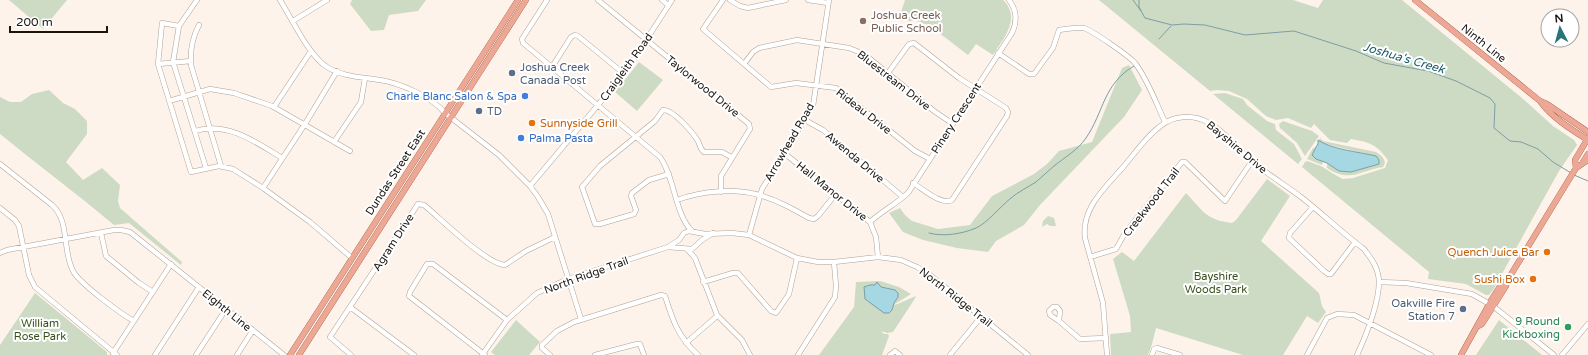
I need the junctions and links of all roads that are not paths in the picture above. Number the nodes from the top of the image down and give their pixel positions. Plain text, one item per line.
1 (197, 0) edge
2 (280, 0) edge
3 (327, 0) edge
4 (518, 0) edge
5 (526, 0) edge
6 (547, 0) edge
7 (598, 0) edge
8 (662, 0) edge
9 (672, 0) edge
10 (723, 0) edge
11 (730, 0) edge
12 (786, 0) edge
13 (808, 0) edge
14 (1009, 0) edge
15 (1415, 0) edge
16 (828, 1) edge
17 (318, 2) edge
18 (668, 5) junction
19 (293, 21) junction
20 (199, 25) dead end
21 (179, 26) junction
22 (647, 40) junction
23 (822, 44) junction
24 (311, 51) junction
25 (998, 53) junction
26 (191, 61) junction
27 (173, 62) junction
28 (158, 64) junction
29 (744, 64) junction
30 (552, 67) junction
31 (337, 71) junction
32 (623, 73) junction
33 (888, 73) junction
34 (365, 78) junction
35 (817, 85) junction
36 (976, 89) junction
37 (198, 91) junction
38 (184, 96) junction
39 (169, 101) junction
40 (1540, 101) junction
41 (598, 105) junction
42 (274, 107) junction
43 (445, 113) junction
44 (451, 117) junction
45 (805, 120) junction
46 (1165, 122) junction
47 (305, 124) junction
48 (952, 124) junction
49 (209, 127) junction
50 (195, 131) junction
51 (1588, 132) edge
52 (636, 136) junction
53 (1588, 139) edge
54 (334, 142) junction
55 (350, 152) dead end
56 (784, 152) junction
57 (1588, 154) edge
58 (731, 157) junction
59 (282, 158) junction
60 (930, 159) junction
61 (1588, 160) edge
62 (1252, 161) junction
63 (0, 164) edge
64 (1582, 164) junction
65 (221, 166) junction
66 (206, 168) junction
67 (1575, 169) junction
68 (669, 174) junction
69 (914, 183) junction
70 (530, 186) junction
71 (263, 188) junction
72 (721, 192) junction
73 (760, 195) junction
74 (835, 195) junction
75 (903, 197) junction
76 (677, 200) junction
77 (1313, 207) junction
78 (0, 208) edge
79 (684, 222) junction
80 (870, 222) junction
81 (692, 232) junction
82 (101, 233) junction
83 (713, 234) junction
84 (749, 235) junction
85 (681, 236) junction
86 (555, 237) junction
87 (66, 239) junction
88 (1355, 242) junction
89 (697, 245) junction
90 (24, 247) junction
91 (668, 247) junction
92 (686, 249) junction
93 (0, 253) edge
94 (878, 257) junction
95 (1090, 257) junction
96 (352, 258) junction
97 (695, 258) junction
98 (797, 258) junction
99 (834, 262) junction
100 (171, 264) junction
101 (568, 280) junction
102 (704, 282) junction
103 (1379, 282) junction
104 (199, 287) junction
105 (153, 292) junction
106 (1491, 305) junction
107 (350, 307) junction
108 (226, 309) junction
109 (717, 316) junction
110 (981, 317) junction
111 (581, 319) junction
112 (507, 320) junction
113 (134, 321) junction
114 (1059, 321) dead end
115 (1370, 323) junction
116 (1588, 324) edge
117 (253, 330) junction
118 (1106, 338) junction
119 (686, 343) junction
120 (954, 351) junction
121 (114, 354) edge
122 (484, 354) edge
123 (155, 355) edge
124 (196, 355) edge
125 (237, 355) edge
126 (284, 355) edge
127 (290, 355) edge
128 (299, 355) edge
129 (352, 355) edge
130 (414, 355) edge
131 (550, 355) edge
132 (595, 355) edge
133 (644, 355) edge
134 (698, 355) edge
135 (750, 355) edge
136 (798, 355) edge
137 (890, 355) edge
138 (900, 355) edge
139 (950, 355) edge
140 (959, 355) edge
141 (1028, 355) edge
142 (1107, 355) edge
143 (1152, 355) edge
144 (1180, 355) edge
145 (1307, 355) edge
146 (1357, 355) edge
147 (1431, 355) edge
148 (1461, 355) edge
149 (1554, 355) edge
150 (1562, 355) edge

1 - 21 street
2 - 19 street
3 - 17 street
4 - 43 main road, Dundas Street East
5 - 44 main road, Dundas Street East
6 - 30 street
7 - 22 street, Taylorwood Drive
8 - 18 street
9 - 18 street, Craigleith Road
10 - 29 street, Rideau Drive
11 - 12 street
13 - 16 street
14 - 25 street, Pinery Crescent
15 - 40 main road, Ninth Line
16 - 23 street, Arrowhead Road
17 - 19 street
18 - 22 street, Craigleith Road
19 - 24 street
20 - 26 street
21 - 27 street
21 - 28 street
22 - 32 street, Craigleith Road
22 - 58 street, Taylorwood Drive
23 - 29 street, Bluestream Drive
23 - 33 street, Bluestream Drive
23 - 35 street, Arrowhead Road
24 - 31 street
24 - 42 street
25 - 36 street, Pinery Crescent
25 - 46 street
26 - 27 street
26 - 37 street
27 - 28 street
27 - 38 street
28 - 39 street
29 - 35 street, Rideau Drive
30 - 32 street
30 - 41 street
31 - 34 street
31 - 47 street
32 - 41 street, Craigleith Road
33 - 36 street
33 - 48 street, Bluestream Drive
34 - 43 street
34 - 54 street
35 - 45 street, Arrowhead Road
35 - 60 street, Rideau Drive
36 - 48 street, Pinery Crescent
36 - 69 street
37 - 38 street
37 - 42 street
37 - 49 street
38 - 39 street
38 - 50 street
39 - 66 street
40 - 51 main road, Ninth Line
40 - 53 main road, Ninth Line
41 - 52 street
41 - 70 street, Craigleith Road
42 - 47 street
43 - 44 street
43 - 96 main road, Dundas Street East
44 - 70 street
44 - 128 main road, Dundas Street East
45 - 56 street, Arrowhead Road
45 - 75 street, Awenda Drive
46 - 62 street, Bayshire Drive
46 - 95 street, Bayshire Drive
47 - 54 street
47 - 59 street
48 - 60 street, Pinery Crescent
49 - 50 street
49 - 59 street
49 - 65 street
50 - 66 street
52 - 58 street
52 - 68 street
52 - 68 street
53 - 67 main road
54 - 55 street
56 - 73 street, Arrowhead Road
56 - 74 street, Hall Manor Drive
57 - 64 main road
58 - 72 street, Taylorwood Drive
59 - 71 street
60 - 69 street, Pinery Crescent
61 - 64 main road
62 - 77 street, Bayshire Drive
62 - 95 street, Creekwood Trail
63 - 87 street
64 - 67 main road
65 - 66 street
65 - 71 street
67 - 106 main road
68 - 76 street
69 - 75 street, Pinery Crescent
70 - 86 street
71 - 96 street
72 - 73 street
72 - 76 street
73 - 74 street
73 - 84 street, Arrowhead Road
74 - 80 street, Hall Manor Drive
75 - 80 street, Pinery Crescent
76 - 79 street
77 - 88 street, Bayshire Drive
77 - 88 street
78 - 90 street
79 - 81 street
79 - 85 street
80 - 94 street, Hall Manor Drive
81 - 83 street, North Ridge Trail
81 - 85 street
81 - 89 street
82 - 87 street, Eighth Line
82 - 100 street, Eighth Line
82 - 105 street
83 - 84 street, North Ridge Trail
83 - 89 street, North Ridge Trail
84 - 98 street, North Ridge Trail
85 - 91 street, North Ridge Trail
85 - 92 street
86 - 101 street
86 - 107 street, Agram Drive
87 - 90 street, Eighth Line
87 - 113 street
88 - 103 street, Bayshire Drive
89 - 92 street
89 - 97 street
90 - 93 street, Eighth Line
90 - 121 street
91 - 92 street, North Ridge Trail
91 - 101 street, North Ridge Trail
92 - 97 street
94 - 99 street, North Ridge Trail
94 - 110 street, North Ridge Trail
95 - 118 street, Bayshire Drive
96 - 127 main road, Dundas Street East
97 - 102 street
98 - 99 street, North Ridge Trail
98 - 102 street
99 - 136 street
100 - 104 street, Eighth Line
100 - 105 street
101 - 111 street
101 - 112 street, North Ridge Trail
102 - 109 street
103 - 106 street
103 - 115 street, Bayshire Drive
104 - 108 street, Eighth Line
104 - 123 street
105 - 113 street
106 - 148 main road
106 - 149 street
107 - 129 street, Agram Drive
107 - 130 street
108 - 117 street, Eighth Line
108 - 124 street
109 - 119 street
109 - 135 street
110 - 120 street
110 - 141 street, North Ridge Trail
111 - 119 street
111 - 131 street
112 - 122 street, North Ridge Trail
112 - 122 street
113 - 121 street
114 - 118 street
115 - 145 street
115 - 146 street, Bayshire Drive
115 - 147 street
116 - 150 street
117 - 125 street
117 - 126 street, Eighth Line
118 - 142 street, Bayshire Drive
119 - 134 street
120 - 139 street
120 - 140 street
132 - 133 street
137 - 138 street
143 - 144 street

